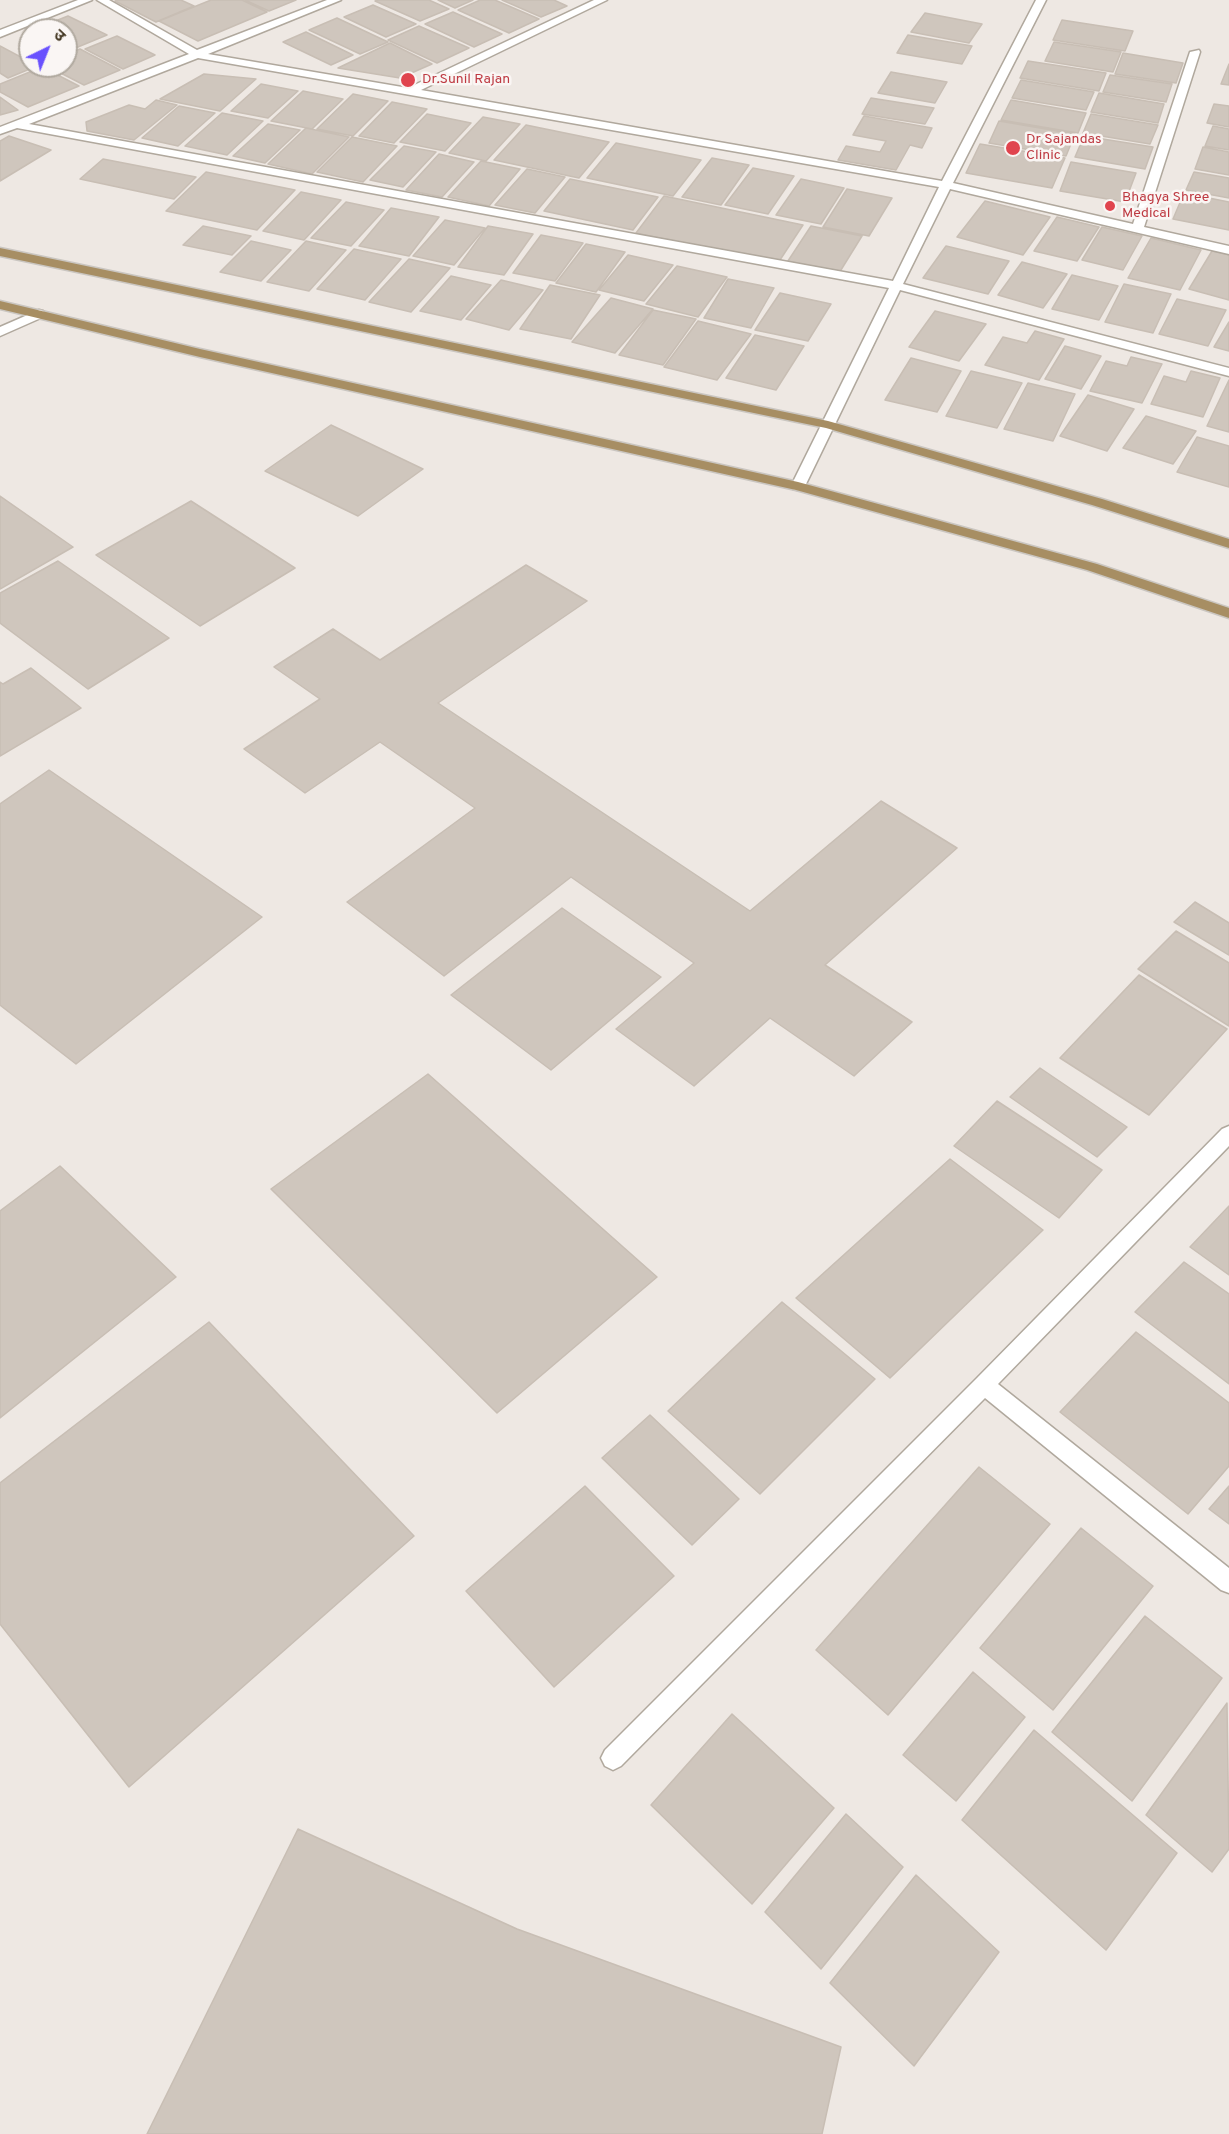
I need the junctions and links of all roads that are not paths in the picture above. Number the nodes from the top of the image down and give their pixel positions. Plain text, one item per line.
1 (87, 0) edge
2 (102, 0) edge
3 (336, 0) edge
4 (602, 0) edge
5 (1039, 4) edge
6 (0, 34) edge
7 (1195, 52) dead end
8 (198, 55) junction
9 (411, 92) junction
10 (18, 125) junction
11 (0, 132) edge
12 (946, 185) junction
13 (1137, 229) junction
14 (1229, 250) edge
15 (0, 252) edge
16 (898, 286) junction
17 (0, 305) edge
18 (39, 314) junction
19 (0, 332) edge
20 (1229, 372) edge
21 (828, 425) junction
22 (798, 486) junction
23 (1229, 544) edge
24 (1229, 613) edge
25 (1229, 1134) edge
26 (984, 1385) junction
27 (1229, 1582) edge
28 (613, 1758) dead end

1 - 6 street
2 - 8 street
3 - 8 street
4 - 9 street
5 - 12 street
7 - 13 street
8 - 9 street
8 - 10 street
9 - 12 street
10 - 11 street
10 - 16 street
12 - 13 street
12 - 16 street
13 - 14 street
15 - 21 main road
16 - 20 street
16 - 21 street
17 - 18 main road
18 - 19 street
18 - 22 main road
21 - 22 street
21 - 23 main road
22 - 24 main road
25 - 26 street
26 - 27 street
26 - 28 street

